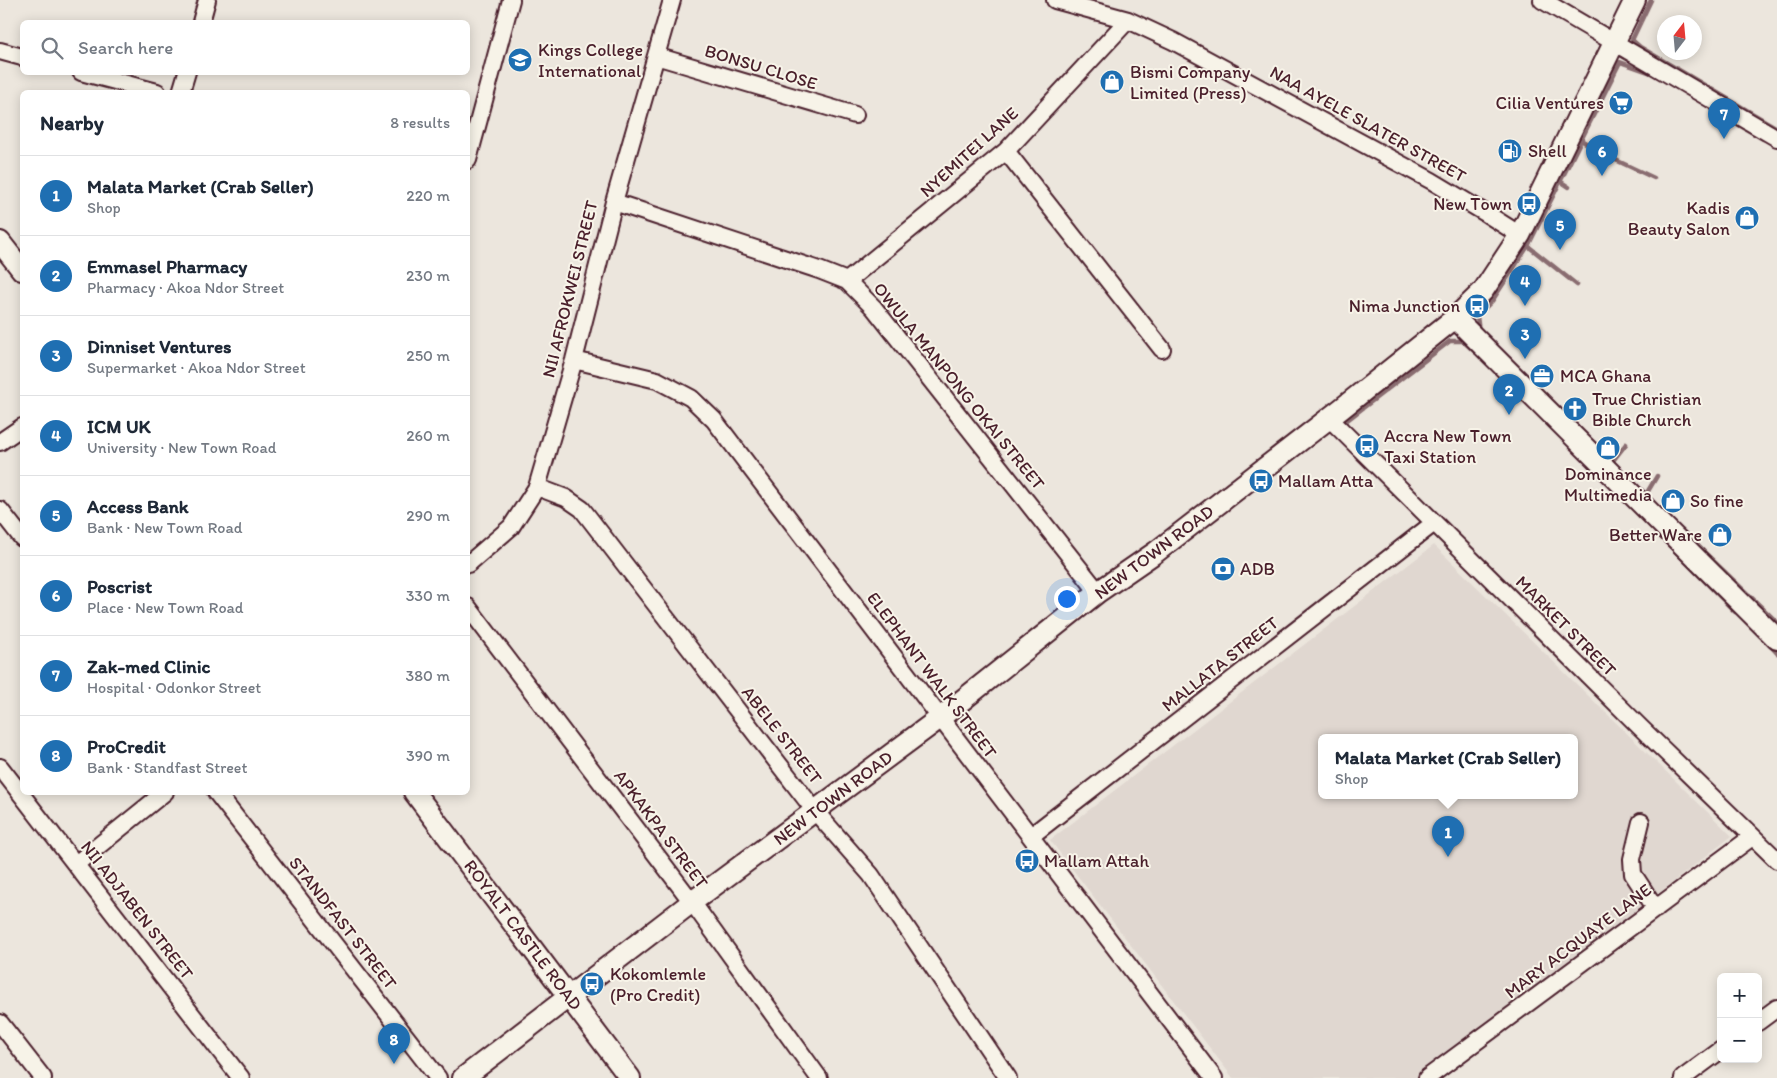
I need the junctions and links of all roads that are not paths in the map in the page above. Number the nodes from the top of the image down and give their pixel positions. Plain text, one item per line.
1 (207, 0) edge
2 (511, 0) edge
3 (672, 0) edge
4 (1055, 0) edge
5 (1542, 0) edge
6 (1635, 0) edge
7 (202, 20) edge
8 (1128, 20) junction
9 (1614, 42) junction
10 (0, 51) edge
11 (20, 56) edge
12 (656, 56) junction
13 (92, 75) edge
14 (186, 75) edge
15 (149, 90) edge
16 (182, 90) edge
17 (855, 116) dead end
18 (1777, 138) edge
19 (1006, 151) junction
20 (470, 153) edge
21 (614, 202) junction
22 (1520, 235) junction
23 (0, 242) edge
24 (20, 267) edge
25 (847, 280) junction
26 (1455, 318) junction
27 (1162, 349) dead end
28 (574, 360) junction
29 (1329, 418) junction
30 (20, 428) edge
31 (0, 442) edge
32 (537, 487) junction
33 (0, 510) edge
34 (1434, 523) junction
35 (20, 535) edge
36 (470, 562) edge
37 (1098, 592) junction
38 (470, 610) edge
39 (1777, 639) edge
40 (940, 718) junction
41 (0, 767) edge
42 (20, 793) edge
43 (22, 795) edge
44 (162, 795) edge
45 (218, 795) edge
46 (416, 795) edge
47 (815, 811) junction
48 (1641, 822) dead end
49 (1031, 836) junction
50 (1752, 837) junction
51 (1777, 860) edge
52 (76, 864) junction
53 (692, 902) junction
54 (1656, 909) junction
55 (569, 997) junction
56 (1777, 1008) edge
57 (1762, 1019) edge
58 (0, 1023) edge
59 (1717, 1053) edge
60 (43, 1078) edge
61 (241, 1078) edge
62 (438, 1078) edge
63 (463, 1078) edge
64 (630, 1078) edge
65 (820, 1078) edge
66 (1008, 1078) edge
67 (1214, 1078) edge
68 (1427, 1078) edge
69 (1683, 1078) edge

1 - 7 street
2 - 20 street
3 - 12 street, NII AFROKWEI STREET
4 - 8 street, NAA AYELE SLATER STREET
5 - 9 street
6 - 9 street, NEW TOWN ROAD
8 - 19 street, NYEMITEI LANE
8 - 22 street, NAA AYELE SLATER STREET
9 - 18 street
9 - 22 street, NEW TOWN ROAD
10 - 11 street
12 - 17 street, BONSU CLOSE
12 - 21 street, NII AFROKWEI STREET
13 - 15 street
14 - 16 street
19 - 25 street, NYEMITEI LANE
19 - 27 street
21 - 25 street, OWULA MANPONG OKAI STREET
21 - 28 street, NII AFROKWEI STREET
22 - 26 street, NEW TOWN ROAD
23 - 24 street
25 - 37 street, OWULA MANPONG OKAI STREET
26 - 29 street, NEW TOWN ROAD
26 - 39 street
28 - 32 street, NII AFROKWEI STREET
28 - 40 street, ELEPHANT WALK STREET
29 - 34 street, MARKET STREET
29 - 37 street, NEW TOWN ROAD
30 - 31 street
32 - 36 street, NII AFROKWEI STREET
32 - 47 street, ABELE STREET
33 - 35 street
34 - 49 street, MALLATA STREET
34 - 50 street, MARKET STREET
37 - 40 street, NEW TOWN ROAD
38 - 53 street, APKAKPA STREET
40 - 47 street, NEW TOWN ROAD
40 - 49 street, ELEPHANT WALK STREET
41 - 42 street, NII ADJABEN STREET
43 - 52 street, NII ADJABEN STREET
44 - 52 street
45 - 62 street, STANDFAST STREET
46 - 55 street, ROYALT CASTLE ROAD
47 - 53 street, NEW TOWN ROAD
47 - 66 street, ABELE STREET
48 - 54 street
49 - 67 street, ELEPHANT WALK STREET
50 - 51 street, MARKET STREET
50 - 54 street, MARY ACQUAYE LANE
52 - 61 street, NII ADJABEN STREET
53 - 55 street, NEW TOWN ROAD
53 - 65 street, APKAKPA STREET
54 - 68 street, MARY ACQUAYE LANE
55 - 63 street, NEW TOWN ROAD
55 - 64 street, ROYALT CASTLE ROAD
56 - 57 street
58 - 60 street
59 - 69 street

